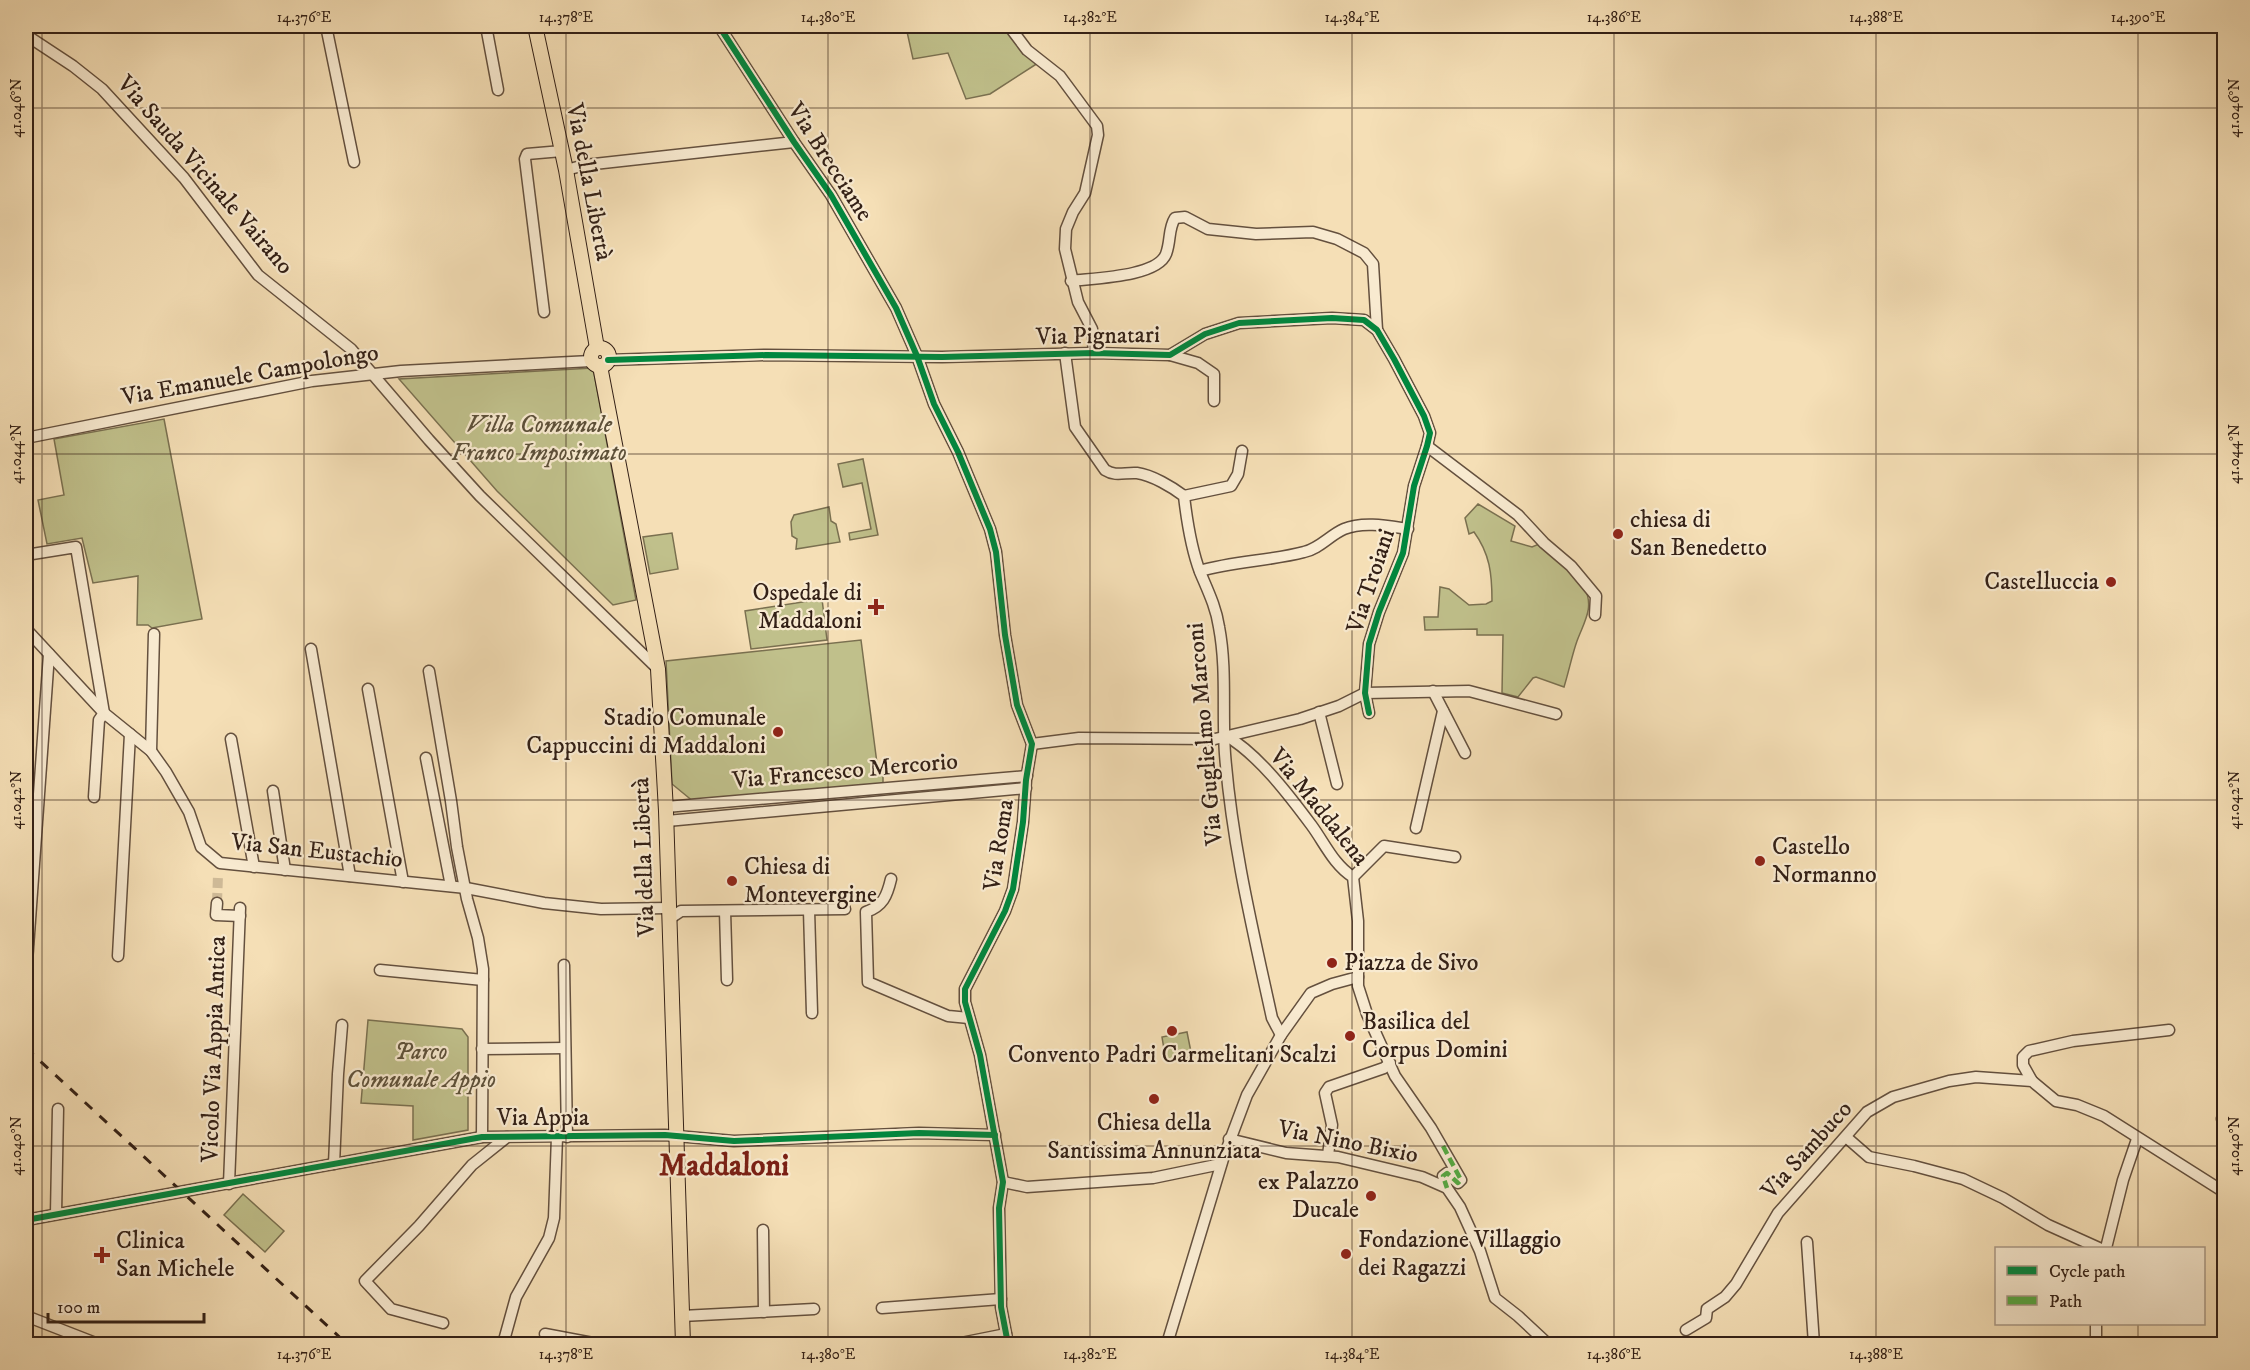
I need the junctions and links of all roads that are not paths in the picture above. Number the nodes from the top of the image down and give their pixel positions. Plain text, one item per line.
1 (326, 26) edge
2 (486, 26) edge
3 (535, 26) edge
4 (719, 26) edge
5 (1009, 26) edge
6 (26, 35) edge
7 (498, 90) dead end
8 (794, 142) junction
9 (562, 151) junction
10 (354, 162) dead end
11 (566, 170) junction
12 (1071, 281) junction
13 (544, 312) dead end
14 (1377, 330) junction
15 (1094, 352) junction
16 (1065, 353) junction
17 (1170, 355) junction
18 (917, 356) junction
19 (600, 363) junction
20 (374, 374) junction
21 (1214, 401) dead end
22 (26, 438) edge
23 (1427, 446) junction
24 (1242, 451) dead end
25 (1184, 496) junction
26 (1408, 530) junction
27 (26, 555) edge
28 (1200, 571) junction
29 (1595, 615) dead end
30 (26, 629) edge
31 (154, 634) dead end
32 (311, 649) dead end
33 (49, 654) junction
34 (658, 669) junction
35 (429, 671) dead end
36 (368, 689) dead end
37 (1433, 691) junction
38 (1365, 693) junction
39 (1443, 711) junction
40 (1319, 712) junction
41 (104, 713) junction
42 (1369, 713) dead end
43 (1556, 714) dead end
44 (130, 734) junction
45 (1225, 735) junction
46 (231, 739) dead end
47 (1032, 744) junction
48 (151, 750) junction
49 (1465, 753) dead end
50 (426, 758) dead end
51 (1027, 776) junction
52 (1337, 784) dead end
53 (1026, 788) junction
54 (273, 791) dead end
55 (94, 797) dead end
56 (666, 814) junction
57 (1416, 828) dead end
58 (1455, 857) dead end
59 (218, 861) junction
60 (254, 867) junction
61 (285, 870) junction
62 (218, 875) tunnel mouth
63 (350, 876) junction
64 (1353, 877) junction
65 (891, 879) dead end
66 (403, 882) junction
67 (451, 886) junction
68 (466, 888) junction
69 (217, 903) dead end
70 (845, 909) dead end
71 (809, 910) junction
72 (725, 911) junction
73 (669, 914) junction
74 (118, 956) dead end
75 (27, 962) dead end
76 (564, 965) dead end
77 (380, 970) dead end
78 (1358, 977) junction
79 (483, 980) junction
80 (728, 980) dead end
81 (812, 1013) dead end
82 (969, 1018) junction
83 (342, 1025) dead end
84 (2169, 1030) dead end
85 (1281, 1035) junction
86 (565, 1047) junction
87 (482, 1048) junction
88 (1390, 1063) junction
89 (2032, 1081) junction
90 (58, 1109) dead end
91 (995, 1135) junction
92 (676, 1136) junction
93 (482, 1137) junction
94 (507, 1137) junction
95 (562, 1137) junction
96 (1846, 1137) junction
97 (1229, 1139) junction
98 (2138, 1139) junction
99 (1328, 1155) junction
100 (334, 1164) junction
101 (1221, 1164) junction
102 (1003, 1182) junction
103 (230, 1184) junction
104 (1447, 1188) junction
105 (2224, 1190) edge
106 (56, 1214) junction
107 (26, 1220) edge
108 (763, 1230) dead end
109 (1807, 1242) dead end
110 (2097, 1247) edge
111 (2106, 1247) edge
112 (1001, 1299) junction
113 (882, 1308) dead end
114 (813, 1309) dead end
115 (764, 1312) junction
116 (26, 1316) edge
117 (682, 1316) junction
118 (443, 1323) dead end
119 (48, 1325) junction
120 (2096, 1325) edge
121 (1686, 1330) dead end
122 (545, 1334) dead end
123 (1007, 1339) edge
124 (87, 1340) junction
125 (1543, 1343) edge
126 (59, 1344) edge
127 (98, 1344) edge
128 (503, 1344) edge
129 (598, 1344) edge
130 (683, 1344) edge
131 (956, 1344) edge
132 (1167, 1344) edge
133 (1814, 1344) edge
134 (2096, 1344) edge

1 - 10 street
2 - 7 street
3 - 9 main road, Via della Libertà
4 - 8 street, Via Brecciame
5 - 12 street
6 - 20 street, Via Sauda Vicinale Vairano
8 - 11 street
8 - 18 street, Via Brecciame
9 - 11 main road, Via della Libertà
9 - 13 street
11 - 19 main road, Via della Libertà
12 - 14 street
12 - 15 street
14 - 17 street, Via Pignatari
14 - 23 street, Via Troiani
15 - 16 street, Via Pignatari
15 - 17 street, Via Pignatari
16 - 18 street, Via Pignatari
16 - 25 street
17 - 21 street
18 - 19 street, Via Emanuele Campolongo
18 - 47 street, Via Roma
19 - 20 street, Via Emanuele Campolongo
19 - 34 main road, Via della Libertà
20 - 22 street, Via Emanuele Campolongo
20 - 34 street, Via Sauda Vicinale Vairano
23 - 26 street, Via Troiani
23 - 29 street
24 - 25 street
25 - 28 street, Via Guglielmo Marconi
26 - 28 street
26 - 38 street, Via Troiani
27 - 41 street
28 - 45 street, Via Guglielmo Marconi
30 - 33 street, Via San Eustachio
31 - 48 street
32 - 63 street
33 - 41 street, Via San Eustachio
33 - 75 street
34 - 56 main road, Via della Libertà
35 - 68 street
36 - 66 street
37 - 38 street
37 - 39 street
37 - 43 street
38 - 40 street
38 - 42 street, Via Troiani
39 - 49 street
39 - 57 street
40 - 45 street
40 - 52 street
41 - 44 street, Via San Eustachio
41 - 55 street
44 - 48 street, Via San Eustachio
44 - 74 street
45 - 47 street
45 - 64 street, Via Maddalena
45 - 85 street, Via Guglielmo Marconi
46 - 60 street
47 - 51 street, Via Roma
48 - 59 street, Via San Eustachio
50 - 67 street
51 - 53 street, Via Roma
51 - 56 street, Via Francesco Mercorio
53 - 56 street, Via Francesco Mercorio
53 - 82 street, Via Roma
54 - 61 street
56 - 73 main road, Via della Libertà
58 - 64 street
59 - 60 street, Via San Eustachio
59 - 62 street
60 - 61 street, Via San Eustachio
61 - 63 street, Via San Eustachio
63 - 66 street, Via San Eustachio
64 - 78 street, Via Maddalena
65 - 82 street
66 - 67 street, Via San Eustachio
67 - 68 street, Via San Eustachio
68 - 73 street, Via San Eustachio
68 - 79 street
69 - 103 street, Vicolo Via Appia Antica
70 - 71 street, Via San Eustachio
71 - 72 street, Via San Eustachio
71 - 81 street
72 - 73 street, Via San Eustachio
72 - 80 street
73 - 92 main road, Via della Libertà
76 - 86 street
77 - 79 street
78 - 85 street
78 - 88 street, Via Maddalena
79 - 87 street
82 - 91 street, Via Roma
83 - 100 street
84 - 89 street
85 - 97 street
86 - 87 street
86 - 95 street
87 - 93 street
88 - 99 street
88 - 104 street, Via Maddalena
89 - 96 street, Via Sambuco
89 - 98 street
90 - 106 street
91 - 92 street, Via Appia
91 - 102 street, Via Roma
92 - 95 street, Via Appia
92 - 117 main road, Via della Libertà
93 - 94 street, Via Appia
93 - 100 street, Via Appia
94 - 95 street, Via Appia
94 - 118 street
95 - 128 street
96 - 110 street
96 - 121 street, Via Sambuco
97 - 99 street, Via Nino Bixio
97 - 101 street
98 - 105 street
98 - 111 street
99 - 104 street, Via Nino Bixio
100 - 103 street, Via Appia
101 - 102 street
101 - 132 street
102 - 112 street, Via Roma
103 - 106 street, Via Appia
104 - 125 street
106 - 107 street, Via Appia
108 - 115 street
109 - 133 street
112 - 113 street
112 - 123 street, Via Roma
114 - 115 street
115 - 117 street
116 - 119 street
117 - 130 main road, Via della Libertà
119 - 124 street
119 - 126 street
120 - 134 street
122 - 129 street
123 - 131 street, Via Roma
124 - 126 street
124 - 127 street

